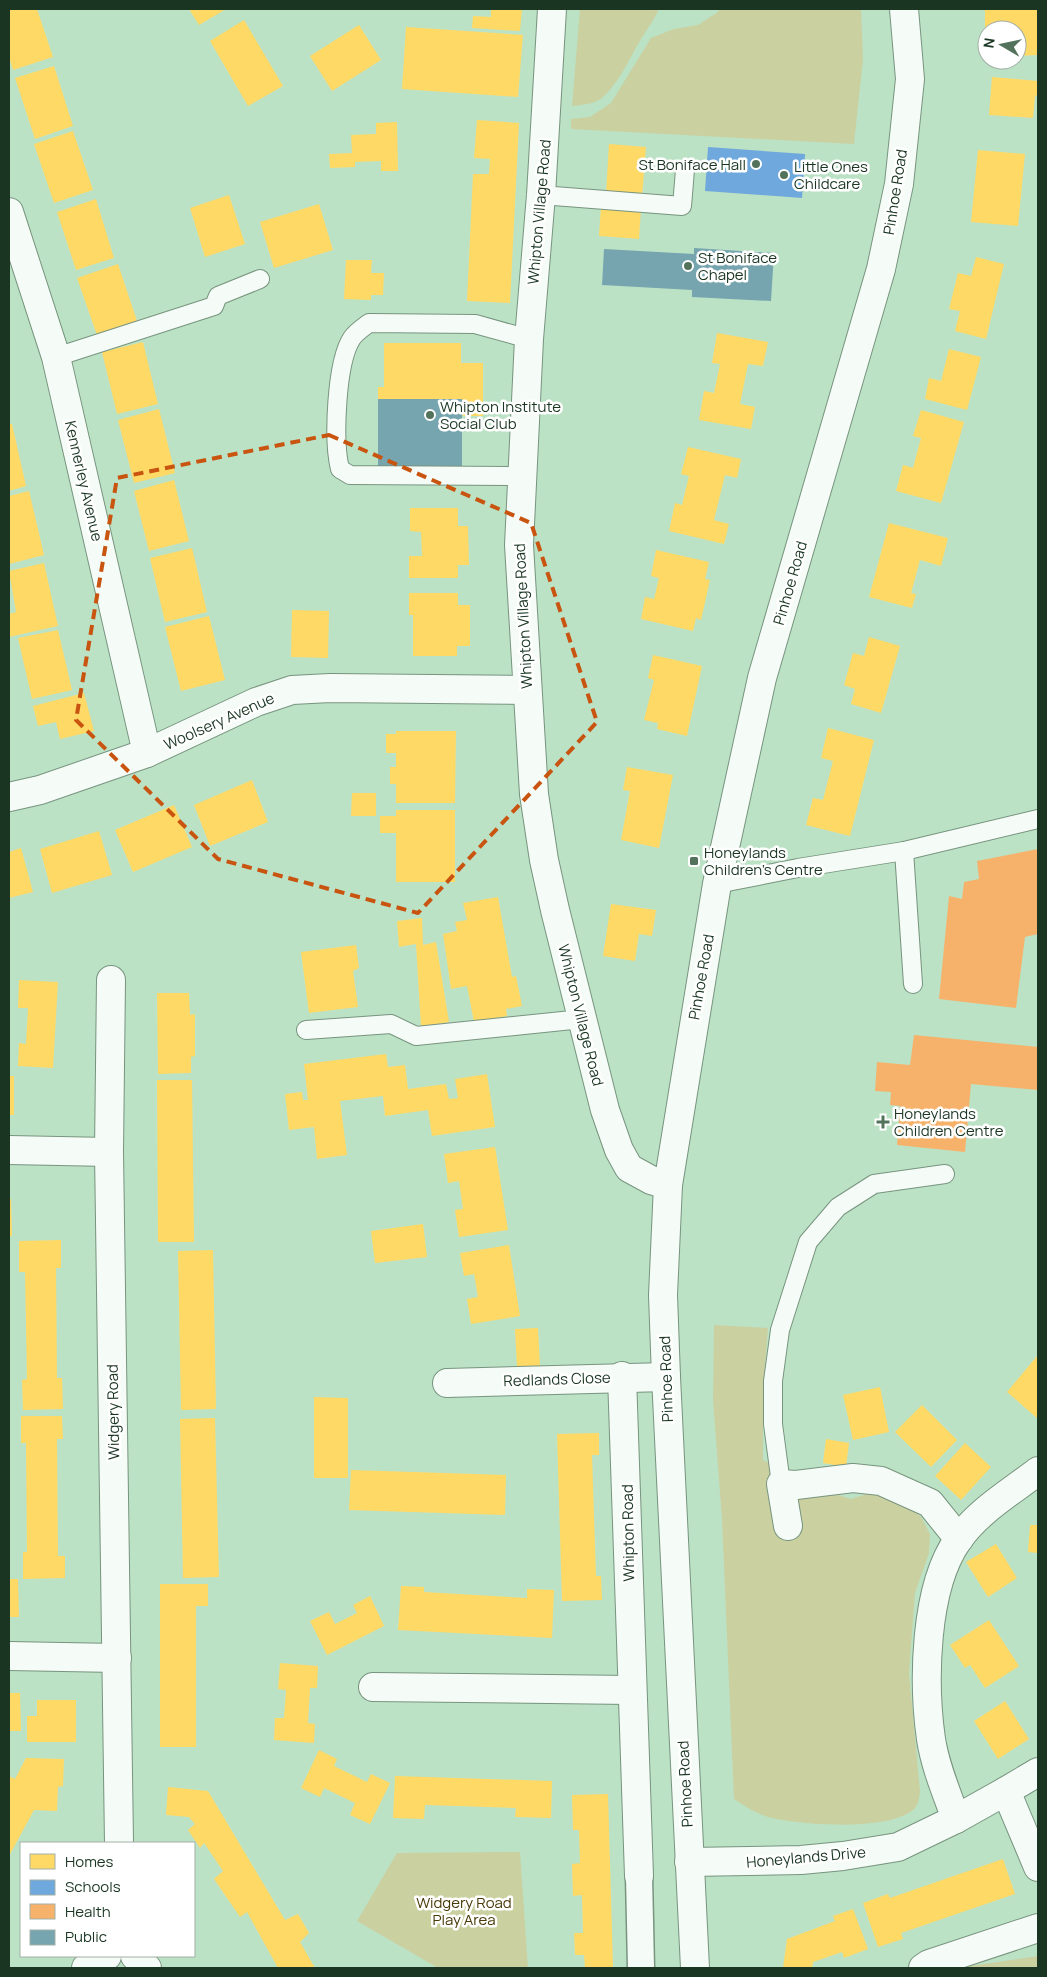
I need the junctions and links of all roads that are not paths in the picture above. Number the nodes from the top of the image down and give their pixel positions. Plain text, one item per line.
1 (552, 9) edge
2 (904, 9) edge
3 (685, 170) dead end
4 (541, 195) junction
5 (9, 212) edge
6 (260, 279) dead end
7 (529, 338) junction
8 (56, 357) junction
9 (521, 476) junction
10 (527, 690) junction
11 (147, 753) junction
12 (9, 797) edge
13 (1038, 818) edge
14 (904, 851) junction
15 (717, 884) junction
16 (111, 980) dead end
17 (913, 984) dead end
18 (582, 1019) junction
19 (306, 1030) dead end
20 (9, 1150) edge
21 (109, 1152) junction
22 (945, 1174) dead end
23 (668, 1185) junction
24 (622, 1376) junction
25 (666, 1377) junction
26 (447, 1383) dead end
27 (1038, 1471) edge
28 (781, 1484) junction
29 (788, 1526) dead end
30 (959, 1539) junction
31 (9, 1656) edge
32 (117, 1658) junction
33 (373, 1687) dead end
34 (632, 1690) junction
35 (1038, 1772) edge
36 (1006, 1791) junction
37 (956, 1819) junction
38 (119, 1842) edge
39 (689, 1862) junction
40 (1038, 1868) edge
41 (639, 1876) joint
42 (1038, 1928) edge
43 (105, 1957) edge
44 (135, 1957) edge
45 (86, 1968) edge
46 (147, 1968) edge
47 (641, 1968) edge
48 (695, 1968) edge
49 (923, 1968) edge

1 - 4 street, Whipton Village Road
2 - 15 street, Pinhoe Road
3 - 4 lane
4 - 7 street, Whipton Village Road
5 - 8 street, Kennerley Avenue
6 - 8 lane
7 - 9 street, Whipton Village Road
7 - 9 lane
8 - 11 street, Kennerley Avenue
9 - 10 street, Whipton Village Road
10 - 11 street, Woolsery Avenue
10 - 18 street, Whipton Village Road
11 - 12 street, Woolsery Avenue
13 - 14 lane
14 - 15 lane
14 - 17 lane
15 - 23 street, Pinhoe Road
16 - 21 street, Widgery Road
18 - 19 lane
18 - 23 street, Whipton Village Road
20 - 21 street
21 - 32 street, Widgery Road
22 - 28 lane
23 - 25 street, Pinhoe Road
24 - 25 street, Redlands Close
24 - 26 street, Redlands Close
24 - 34 street, Whipton Road
25 - 39 street, Pinhoe Road
27 - 30 street
28 - 29 street
28 - 30 street
30 - 37 street
31 - 32 street
32 - 38 street, Widgery Road
33 - 34 street
34 - 41 street, Whipton Road
35 - 36 street, Honeylands Drive
36 - 37 street, Honeylands Drive
36 - 40 street
37 - 39 street, Honeylands Drive
39 - 48 street, Pinhoe Road
41 - 47 street, Whipton Road
42 - 49 street
43 - 45 street
44 - 46 street

